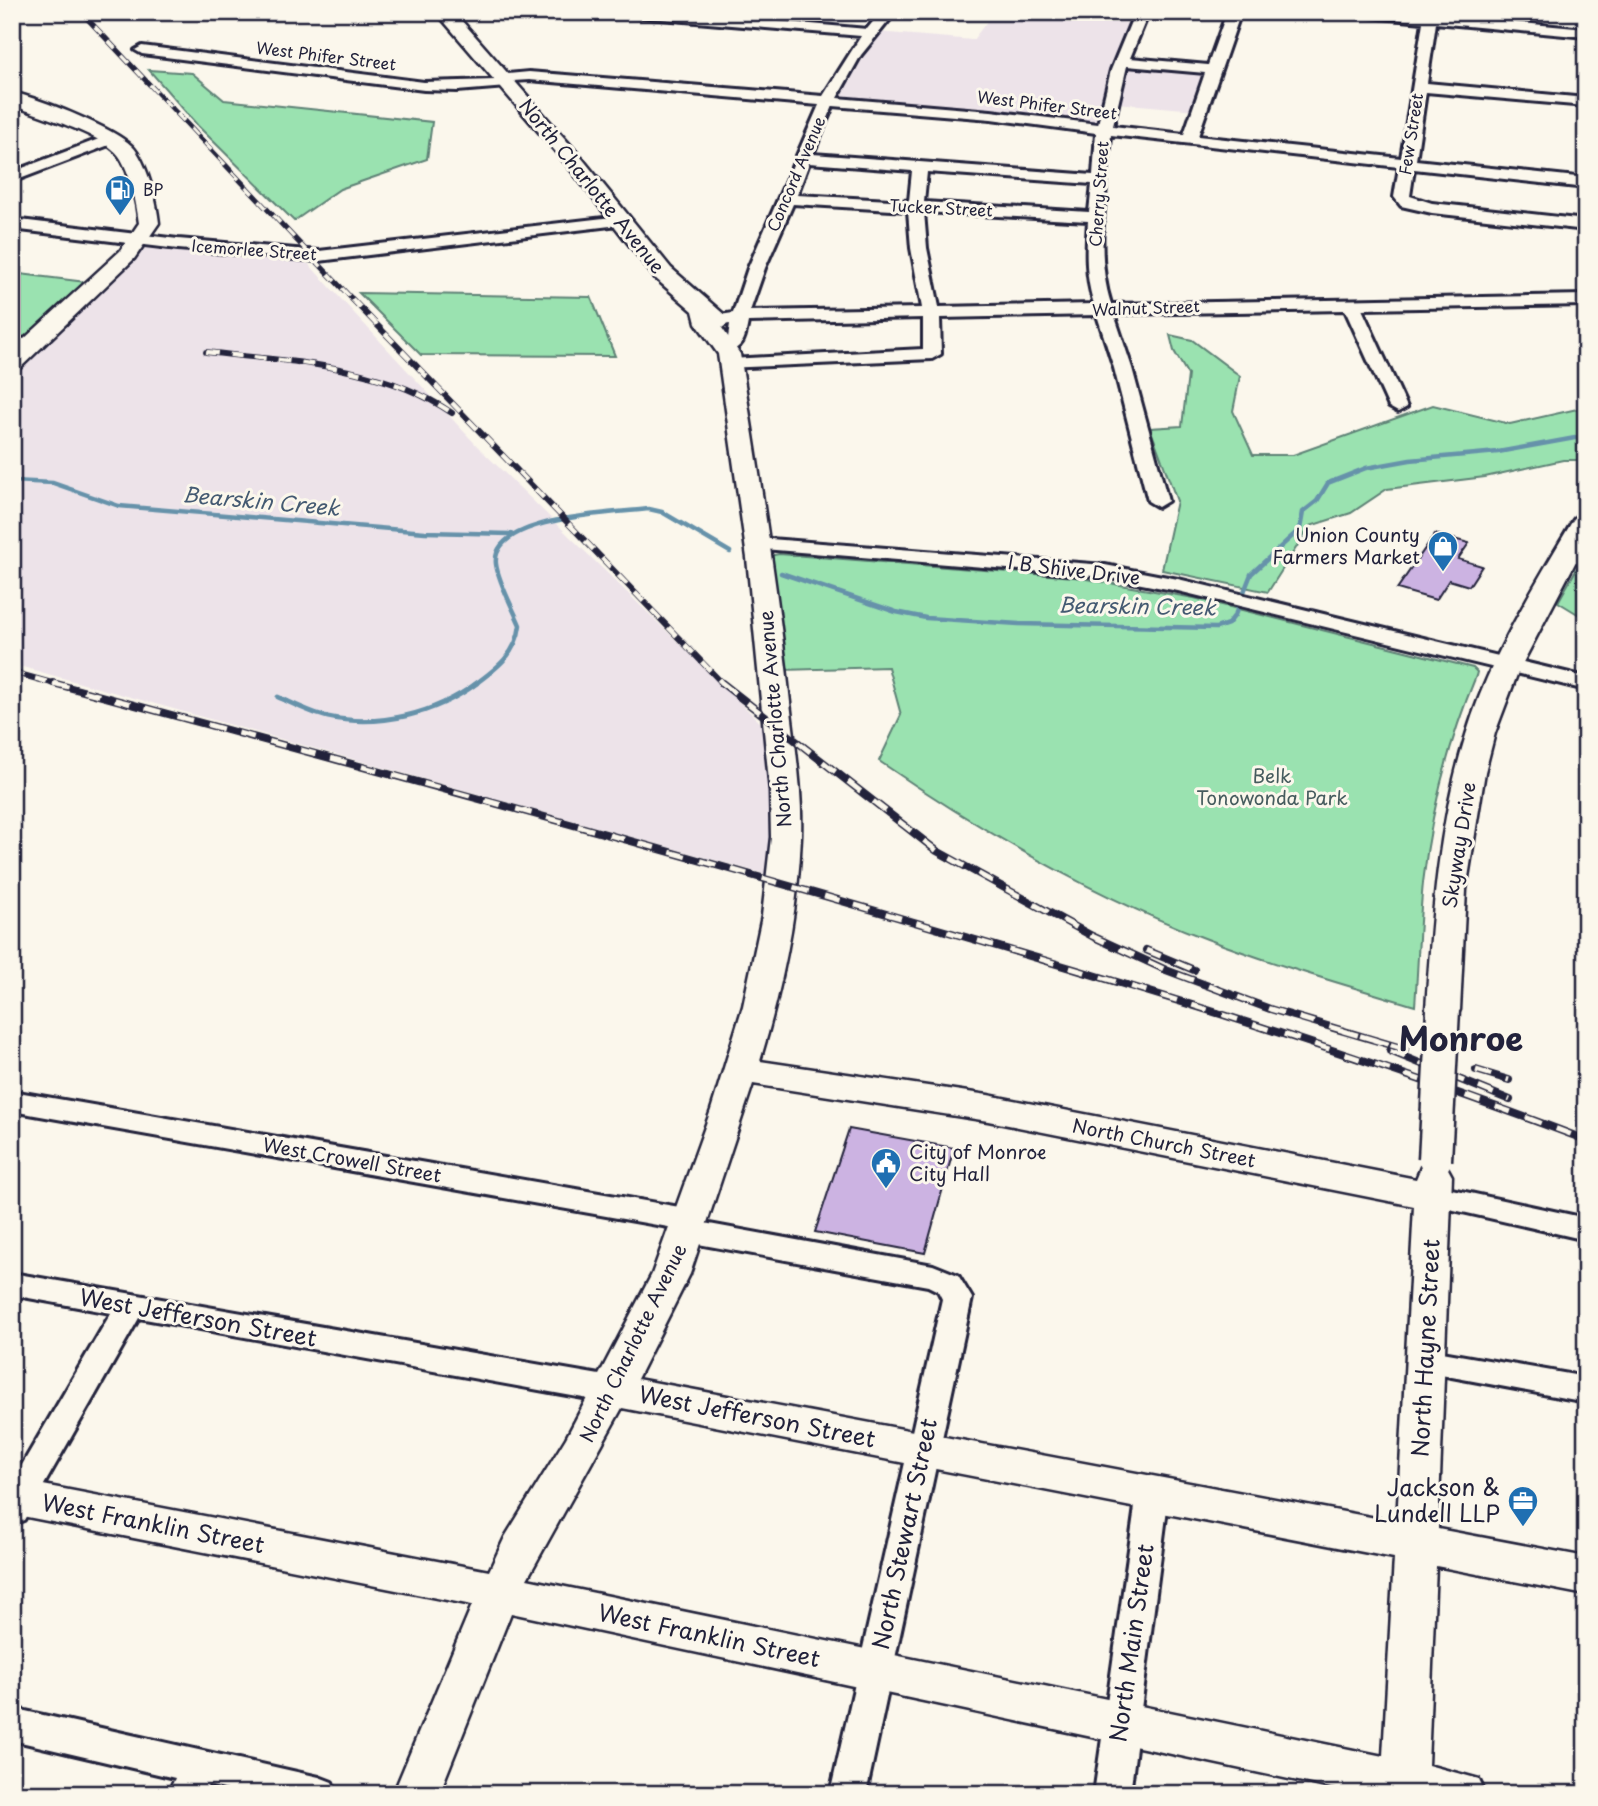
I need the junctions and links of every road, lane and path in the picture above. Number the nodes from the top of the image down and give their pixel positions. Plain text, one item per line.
1 (444, 12) edge
2 (626, 12) edge
3 (889, 12) edge
4 (1142, 12) edge
5 (1234, 12) edge
6 (1359, 12) edge
7 (645, 13) edge
8 (1430, 19) junction
9 (872, 33) junction
10 (1586, 33) edge
11 (142, 50) dead end
12 (1122, 61) junction
13 (1214, 70) junction
14 (504, 80) junction
15 (1419, 87) junction
16 (12, 98) edge
17 (827, 102) junction
18 (1586, 102) edge
19 (1104, 130) junction
20 (112, 139) junction
21 (1189, 140) junction
22 (802, 158) junction
23 (1406, 164) junction
24 (920, 167) junction
25 (12, 177) edge
26 (1099, 180) junction
27 (1586, 183) edge
28 (787, 199) junction
29 (916, 206) junction
30 (1096, 216) junction
31 (621, 221) junction
32 (12, 224) edge
33 (1581, 225) edge
34 (139, 240) junction
35 (1586, 300) edge
36 (1350, 303) junction
37 (1106, 310) junction
38 (930, 314) junction
39 (717, 317) junction
40 (22, 343) edge
41 (729, 356) junction
42 (12, 363) edge
43 (1398, 407) dead end
44 (1158, 501) dead end
45 (1586, 520) edge
46 (757, 544) junction
47 (1576, 556) edge
48 (1507, 665) junction
49 (1586, 684) edge
50 (740, 1070) junction
51 (12, 1101) edge
52 (1434, 1178) junction
53 (689, 1226) junction
54 (1586, 1229) edge
55 (942, 1279) joint
56 (12, 1284) edge
57 (130, 1307) junction
58 (1425, 1361) junction
59 (611, 1390) junction
60 (1586, 1390) edge
61 (923, 1449) junction
62 (1153, 1493) junction
63 (15, 1501) edge
64 (1416, 1545) junction
65 (1586, 1576) edge
66 (500, 1592) junction
67 (876, 1671) junction
68 (1121, 1723) junction
69 (12, 1724) edge
70 (193, 1780) edge
71 (1405, 1788) edge
72 (319, 1794) edge
73 (416, 1794) edge
74 (848, 1794) edge
75 (1112, 1794) edge
76 (1463, 1794) edge

1 - 14 main road, North Charlotte Avenue
2 - 7 street
3 - 9 street, Concord Avenue
4 - 12 street, Cherry Street
5 - 13 street
6 - 8 street
7 - 9 street
8 - 10 street
8 - 15 street, Few Street
9 - 17 street, Concord Avenue
11 - 14 street, West Phifer Street
12 - 13 street
12 - 19 street, Cherry Street
13 - 21 street
14 - 17 street, West Phifer Street
14 - 31 main road, North Charlotte Avenue
15 - 18 street
15 - 23 street, Few Street
16 - 20 main road
17 - 19 street, West Phifer Street
17 - 22 street, Concord Avenue
19 - 21 street, West Phifer Street
19 - 26 street, Cherry Street
20 - 25 street
20 - 34 main road
21 - 23 street, West Phifer Street
22 - 24 street
22 - 28 street, Concord Avenue
23 - 27 street, West Phifer Street
23 - 33 street, Few Street
24 - 26 street
24 - 29 street
26 - 30 street, Cherry Street
28 - 29 street, Tucker Street
28 - 39 street, Concord Avenue
29 - 30 street, Tucker Street
29 - 38 street
30 - 37 street, Cherry Street
31 - 34 street, Icemorlee Street
31 - 39 main road, North Charlotte Avenue
32 - 34 street, Icemorlee Street
34 - 40 main road
35 - 36 street, Walnut Street
36 - 37 street, Walnut Street
36 - 43 street
37 - 38 street, Walnut Street
37 - 44 street, Cherry Street
38 - 39 street, Walnut Street
38 - 41 street
39 - 41 main road, North Charlotte Avenue
39 - 41 street, Concord Avenue
40 - 42 main road
41 - 46 main road, North Charlotte Avenue
45 - 47 main road, Skyway Drive
46 - 48 street, I B Shive Drive
46 - 50 main road, North Charlotte Avenue
47 - 48 main road, Skyway Drive
48 - 49 street, I B Shive Drive
48 - 52 main road, Skyway Drive, bridge
50 - 52 main road, North Church Street
50 - 53 main road, North Charlotte Avenue
51 - 53 street, West Crowell Street
52 - 54 street, North Church Street
52 - 58 main road, North Hayne Street
53 - 55 street, West Crowell Street
53 - 59 main road, North Charlotte Avenue
55 - 61 street, North Stewart Street
56 - 57 street, West Jefferson Street
57 - 59 street, West Jefferson Street
57 - 63 street
58 - 60 street
58 - 64 main road, North Hayne Street
59 - 61 main road, West Jefferson Street
59 - 66 main road, North Charlotte Avenue
61 - 62 main road, West Jefferson Street
61 - 67 street, North Stewart Street
62 - 64 main road, West Jefferson Street
62 - 68 street, North Main Street
63 - 66 main road, West Franklin Street
64 - 65 main road, West Jefferson Street
64 - 71 main road, North Hayne Street
66 - 67 main road, West Franklin Street
66 - 73 main road, North Charlotte Avenue
67 - 68 main road, West Franklin Street
67 - 74 street, North Stewart Street
68 - 71 main road, West Franklin Street
68 - 75 street, North Main Street
69 - 70 street
70 - 72 street
71 - 76 main road, West Franklin Street

